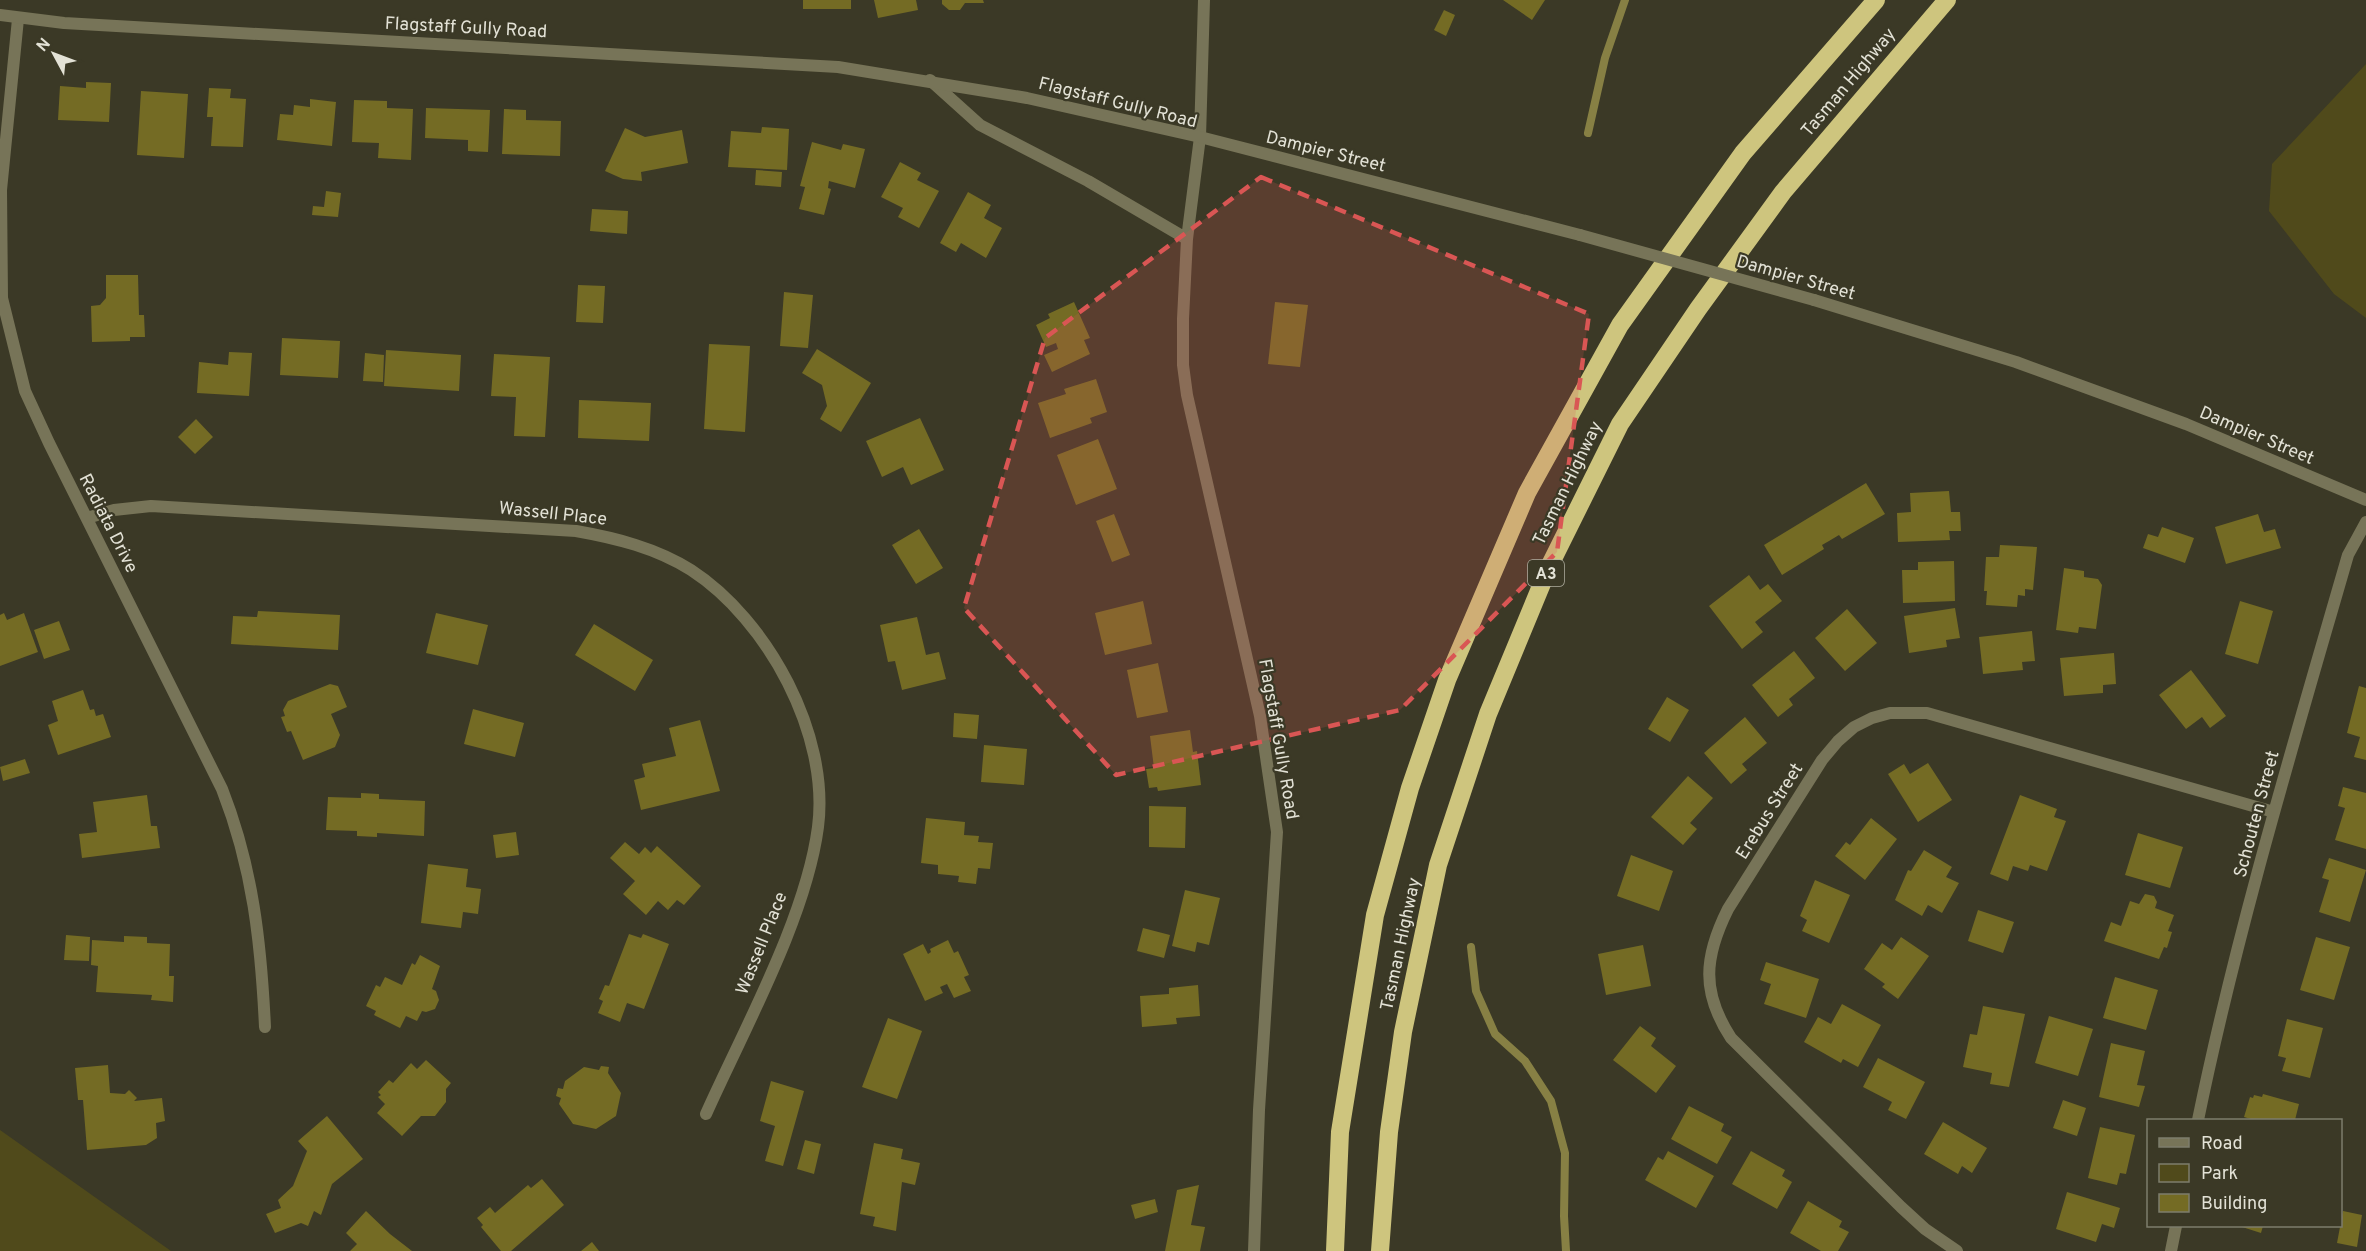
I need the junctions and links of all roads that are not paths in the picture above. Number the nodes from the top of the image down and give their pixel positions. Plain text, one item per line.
1 (1204, 0) edge
2 (1876, 0) edge
3 (1947, 0) edge
4 (0, 15) edge
5 (18, 19) junction
6 (930, 80) junction
7 (1200, 137) junction
8 (1187, 239) junction
9 (0, 247) edge
10 (2366, 500) edge
11 (87, 518) junction
12 (2366, 522) edge
13 (2274, 812) junction
14 (265, 1027) dead end
15 (706, 1114) dead end
16 (2198, 1119) edge
17 (2176, 1227) edge
18 (1254, 1251) edge
19 (1335, 1251) edge
20 (1380, 1251) edge
21 (1957, 1251) edge
22 (2171, 1251) edge

1 - 7 street
2 - 19 highway, Tasman Highway
3 - 20 highway, Tasman Highway / A3
4 - 5 street, Flagstaff Gully Road
5 - 6 street, Flagstaff Gully Road
5 - 9 street, Radiata Drive
6 - 7 street, Flagstaff Gully Road
6 - 8 street
7 - 8 street, Flagstaff Gully Road
7 - 10 street, Dampier Street, bridge
8 - 18 street, Flagstaff Gully Road
9 - 11 street, Radiata Drive
11 - 14 street, Radiata Drive
11 - 15 street, Wassell Place
12 - 13 street, Schouten Street
13 - 16 street, Schouten Street
13 - 21 street, Erebus Street
17 - 22 street

